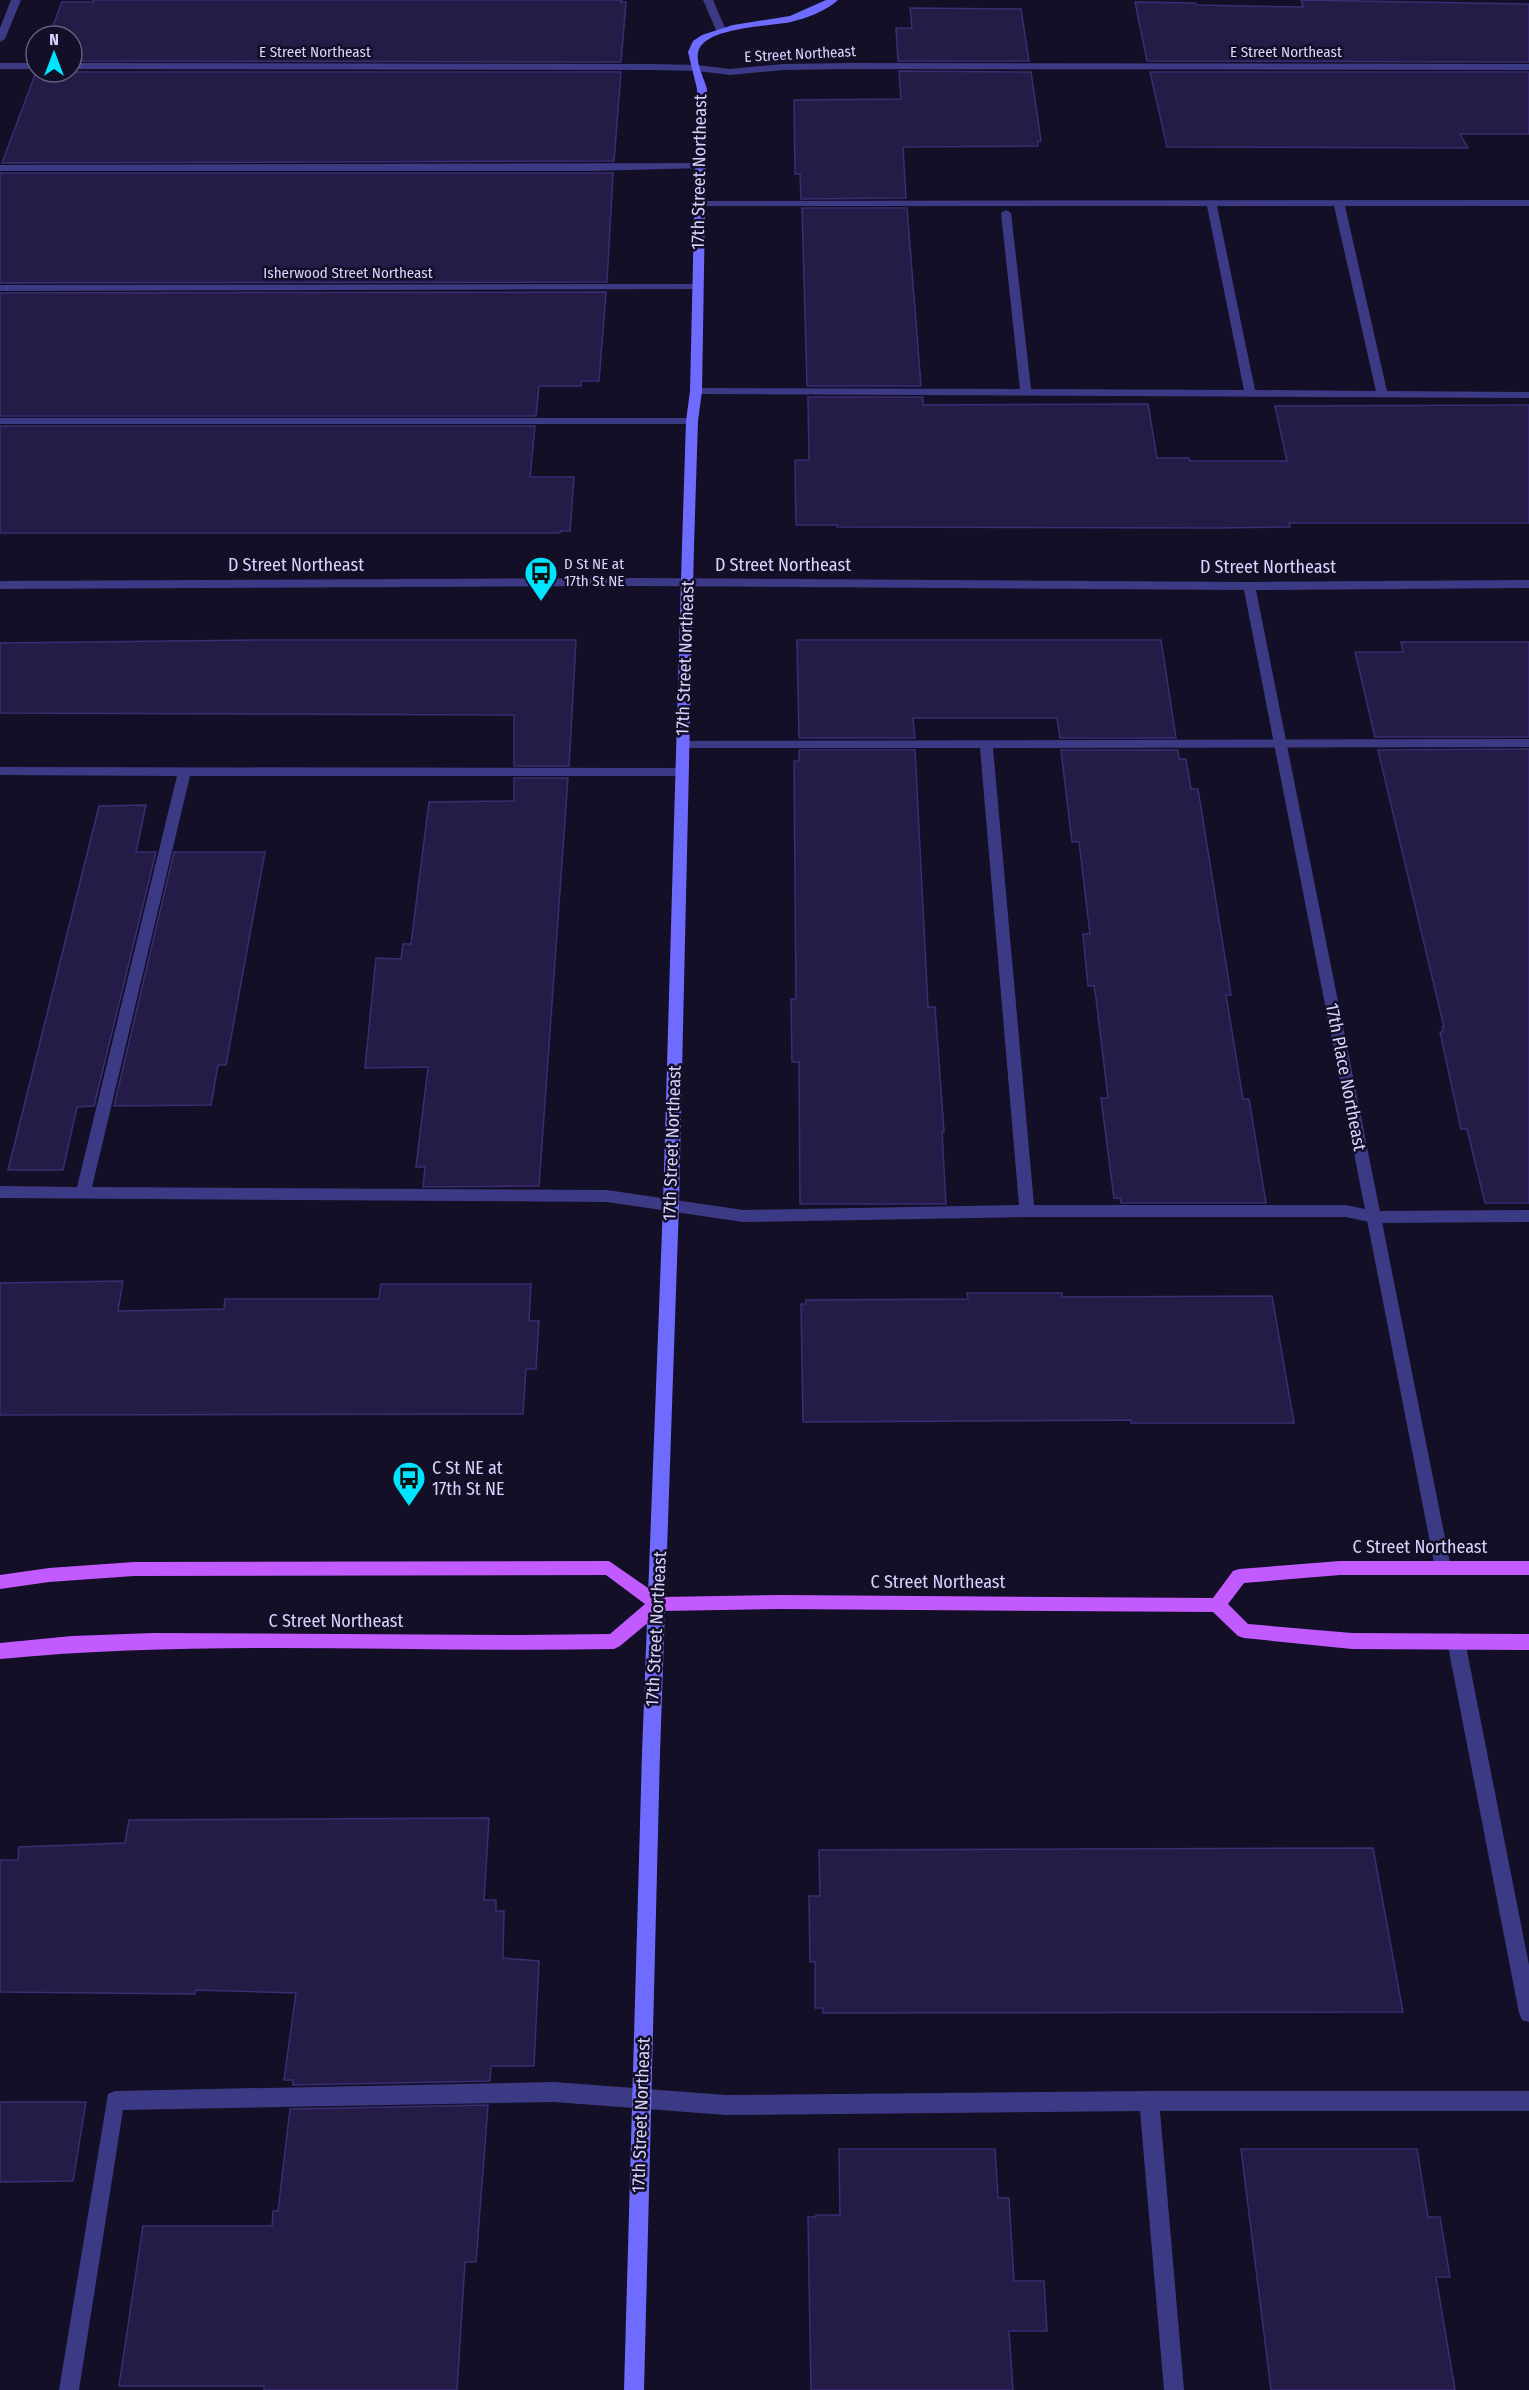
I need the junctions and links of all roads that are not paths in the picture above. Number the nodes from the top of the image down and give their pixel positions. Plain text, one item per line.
1 (16, 0) edge
2 (708, 0) edge
3 (833, 0) edge
4 (721, 30) junction
5 (0, 39) edge
6 (0, 66) edge
7 (24, 66) edge
8 (84, 66) edge
9 (698, 68) junction
10 (1529, 68) edge
11 (701, 166) junction
12 (0, 168) edge
13 (1211, 203) junction
14 (1529, 203) edge
15 (699, 204) junction
16 (1339, 204) junction
17 (1006, 213) dead end
18 (696, 286) junction
19 (0, 288) edge
20 (696, 391) junction
21 (1026, 393) junction
22 (1250, 394) junction
23 (1382, 394) junction
24 (1529, 394) edge
25 (0, 421) edge
26 (692, 421) junction
27 (688, 582) junction
28 (0, 585) edge
29 (1529, 585) edge
30 (1249, 586) junction
31 (1529, 743) edge
32 (683, 744) junction
33 (986, 745) junction
34 (1281, 745) junction
35 (0, 771) edge
36 (184, 771) junction
37 (682, 772) junction
38 (0, 1192) edge
39 (83, 1192) junction
40 (671, 1204) junction
41 (1027, 1211) junction
42 (1529, 1216) edge
43 (1374, 1217) junction
44 (1443, 1568) junction
45 (1529, 1568) edge
46 (0, 1582) edge
47 (658, 1604) junction
48 (1217, 1605) junction
49 (1456, 1641) junction
50 (1529, 1642) edge
51 (0, 1652) edge
52 (1529, 2013) edge
53 (641, 2098) junction
54 (1149, 2101) junction
55 (1529, 2101) edge
56 (69, 2390) edge
57 (634, 2390) edge
58 (1174, 2390) edge

1 - 5 street
2 - 4 street
3 - 4 main road, 17th Street Northeast
4 - 9 main road, 17th Street Northeast
6 - 7 street
8 - 9 street, E Street Northeast
9 - 10 street, E Street Northeast
9 - 11 main road, 17th Street Northeast
11 - 12 street
11 - 15 main road, 17th Street Northeast
13 - 15 street
13 - 16 street
13 - 22 street
14 - 16 street
15 - 18 main road, 17th Street Northeast
16 - 23 street
17 - 21 street
18 - 19 street, Isherwood Street Northeast
18 - 20 main road, 17th Street Northeast
20 - 21 street
20 - 26 main road, 17th Street Northeast
21 - 22 street
22 - 23 street
23 - 24 street
25 - 26 street
26 - 27 main road, 17th Street Northeast
27 - 28 street, D Street Northeast
27 - 30 street, D Street Northeast
27 - 32 main road, 17th Street Northeast
29 - 30 street, D Street Northeast
30 - 34 street, 17th Place Northeast
31 - 34 street
32 - 33 street
32 - 37 main road, 17th Street Northeast
33 - 34 street
33 - 41 street
34 - 43 street, 17th Place Northeast
35 - 36 street
36 - 37 street
36 - 39 street
37 - 40 main road, 17th Street Northeast
38 - 39 street
39 - 40 street
40 - 41 street
40 - 47 main road, 17th Street Northeast
41 - 43 street
42 - 43 street
43 - 44 street, 17th Place Northeast
44 - 45 main road, C Street Northeast
44 - 48 main road, C Street Northeast
46 - 47 main road
47 - 48 main road, C Street Northeast
47 - 51 main road, C Street Northeast
47 - 53 main road, 17th Street Northeast
48 - 49 main road
49 - 50 main road
49 - 52 street
53 - 54 street
53 - 56 street
53 - 57 main road, 17th Street Northeast
54 - 55 street
54 - 58 street

